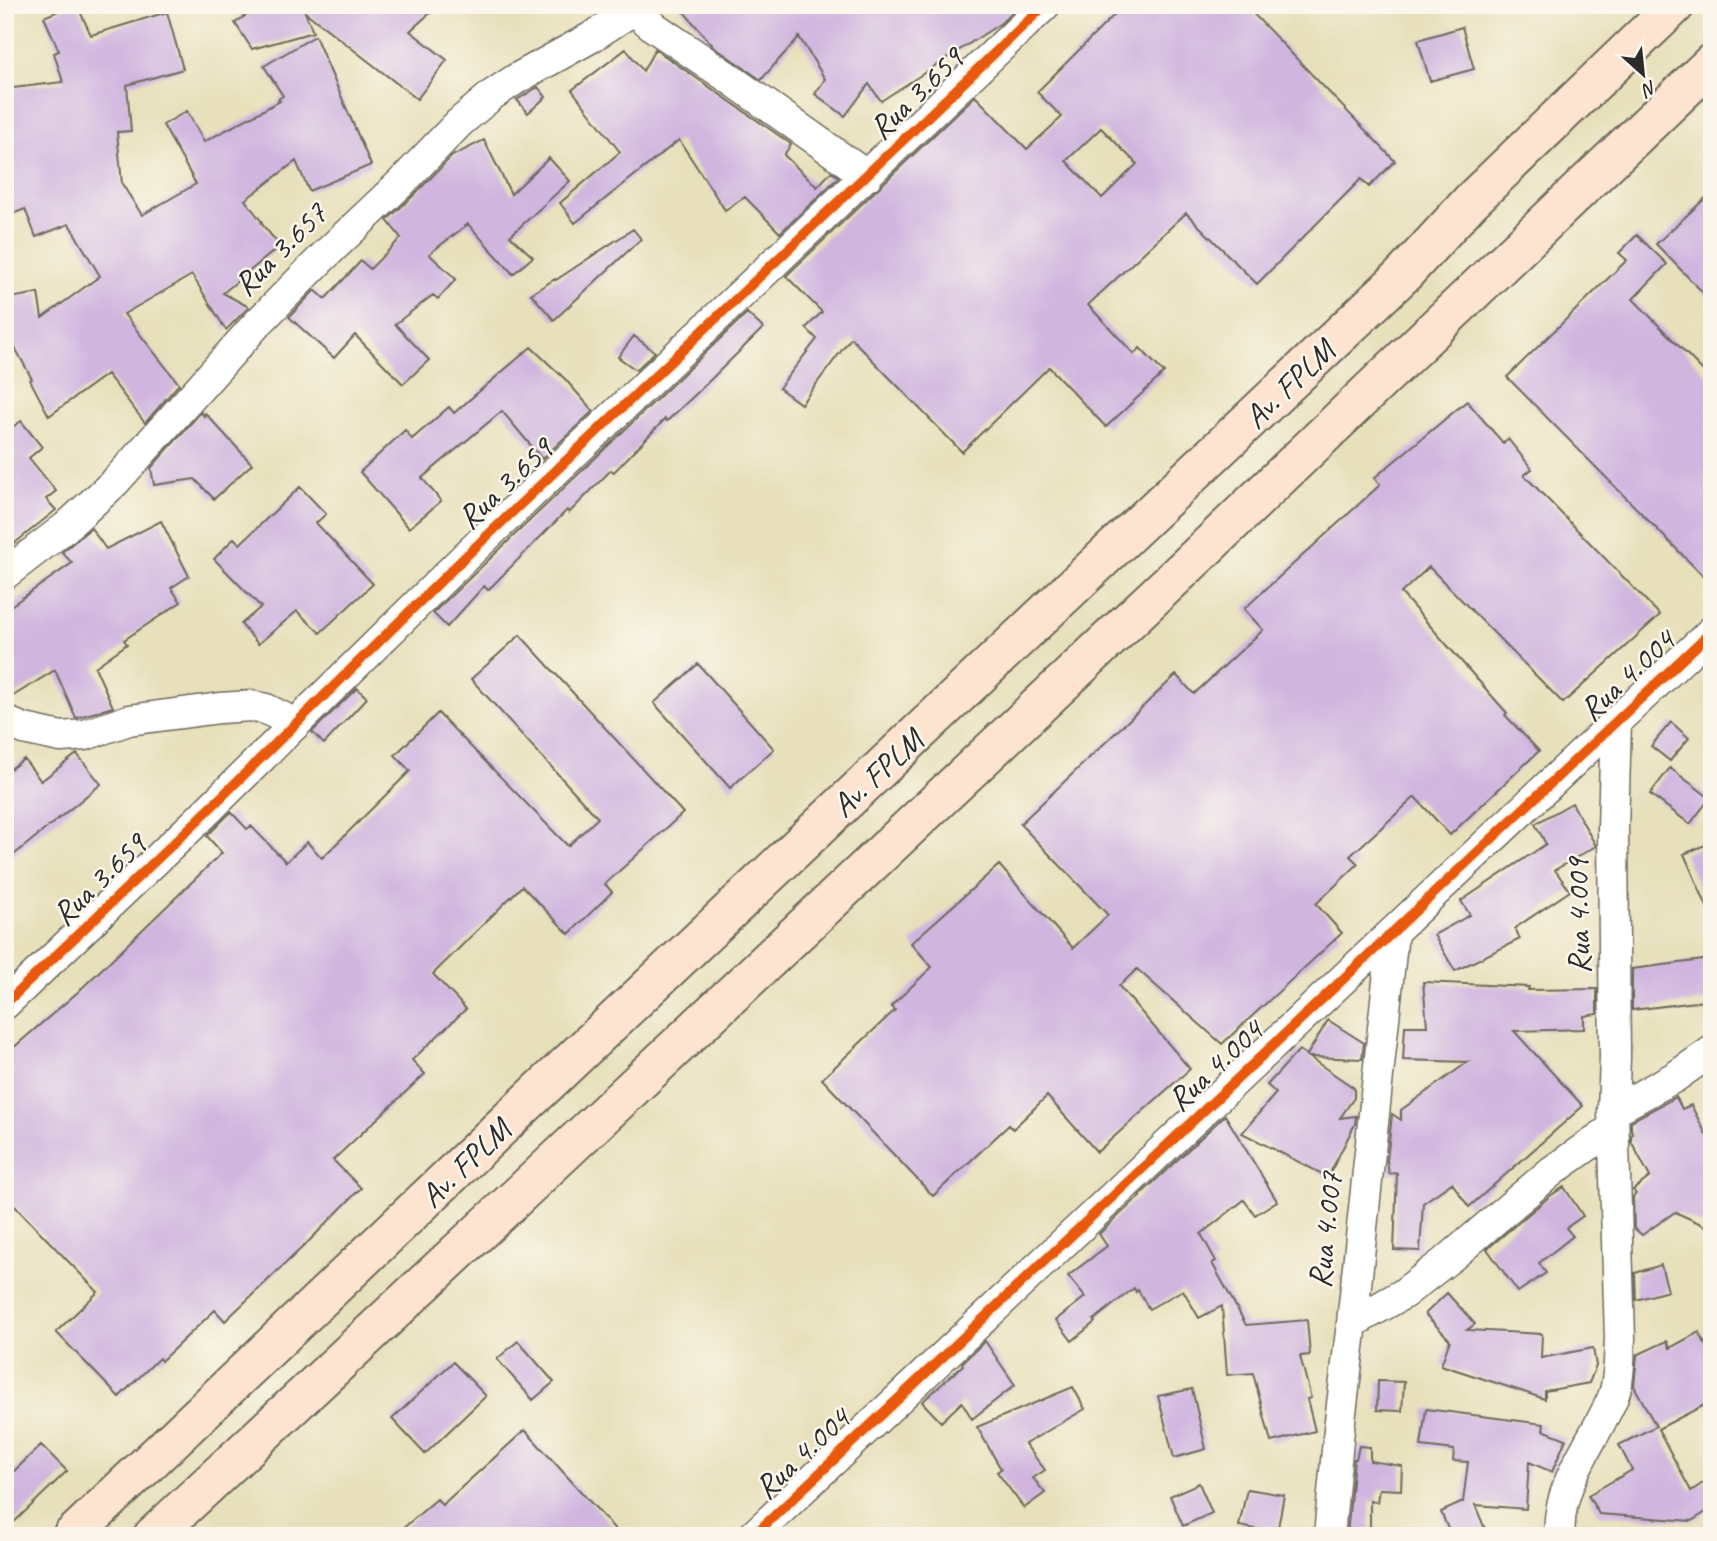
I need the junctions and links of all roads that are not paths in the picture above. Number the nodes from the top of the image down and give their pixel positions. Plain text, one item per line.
1 (1045, 5) edge
2 (1675, 5) edge
3 (631, 8) edge
4 (1712, 63) edge
5 (867, 176) junction
6 (5, 574) edge
7 (1712, 631) edge
8 (5, 721) edge
9 (1616, 722) junction
10 (296, 724) junction
11 (1393, 933) junction
12 (5, 1004) edge
13 (1712, 1051) edge
14 (1613, 1119) junction
15 (1352, 1323) junction
16 (72, 1536) edge
17 (153, 1536) edge
18 (753, 1536) edge
19 (1329, 1536) edge
20 (1560, 1536) edge

1 - 5 street, Rua 3.659
2 - 16 main road, Av. FPLM
3 - 5 street
3 - 6 street, Rua 3.657
4 - 17 main road, Av. FPLM
5 - 10 street, Rua 3.659
7 - 9 street, Rua 4.004
8 - 10 street
9 - 11 street, Rua 4.004
9 - 14 street, Rua 4.009
10 - 12 street, Rua 3.659
11 - 15 street, Rua 4.007
11 - 18 street, Rua 4.004
13 - 14 street
14 - 15 street
14 - 20 street, Rua 4.009
15 - 19 street, Rua 4.007

